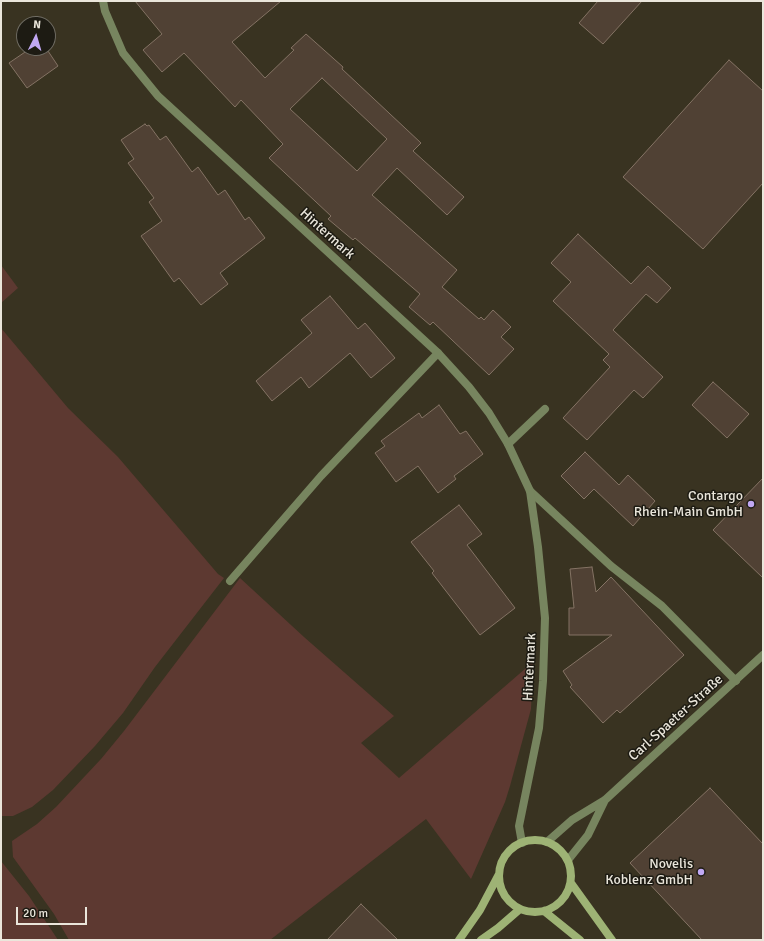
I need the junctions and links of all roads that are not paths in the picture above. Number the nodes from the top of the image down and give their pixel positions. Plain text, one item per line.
1 (103, 1) edge
2 (438, 353) junction
3 (544, 409) dead end
4 (508, 444) junction
5 (530, 491) junction
6 (230, 581) dead end
7 (763, 655) edge
8 (736, 681) junction
9 (606, 800) junction
10 (547, 842) junction
11 (522, 843) junction
12 (568, 860) junction
13 (499, 874) junction
14 (571, 883) junction
15 (520, 909) junction
16 (544, 911) junction
17 (458, 940) edge
18 (481, 940) edge
19 (580, 940) edge
20 (612, 940) edge

1 - 2 street, Hintermark
2 - 4 street, Hintermark
2 - 6 street
3 - 4 street
4 - 5 street, Hintermark
5 - 8 street, Hintermark
5 - 11 street, Hintermark
7 - 8 street, Carl-Spaeter-Straße
8 - 9 street, Carl-Spaeter-Straße
9 - 10 street, Carl-Spaeter-Straße
9 - 12 street, Carl-Spaeter-Straße
10 - 11 main road
10 - 12 main road
11 - 13 main road
12 - 14 main road
13 - 15 main road
13 - 17 main road
14 - 16 main road
14 - 20 main road
15 - 16 main road
15 - 18 main road
16 - 19 main road

